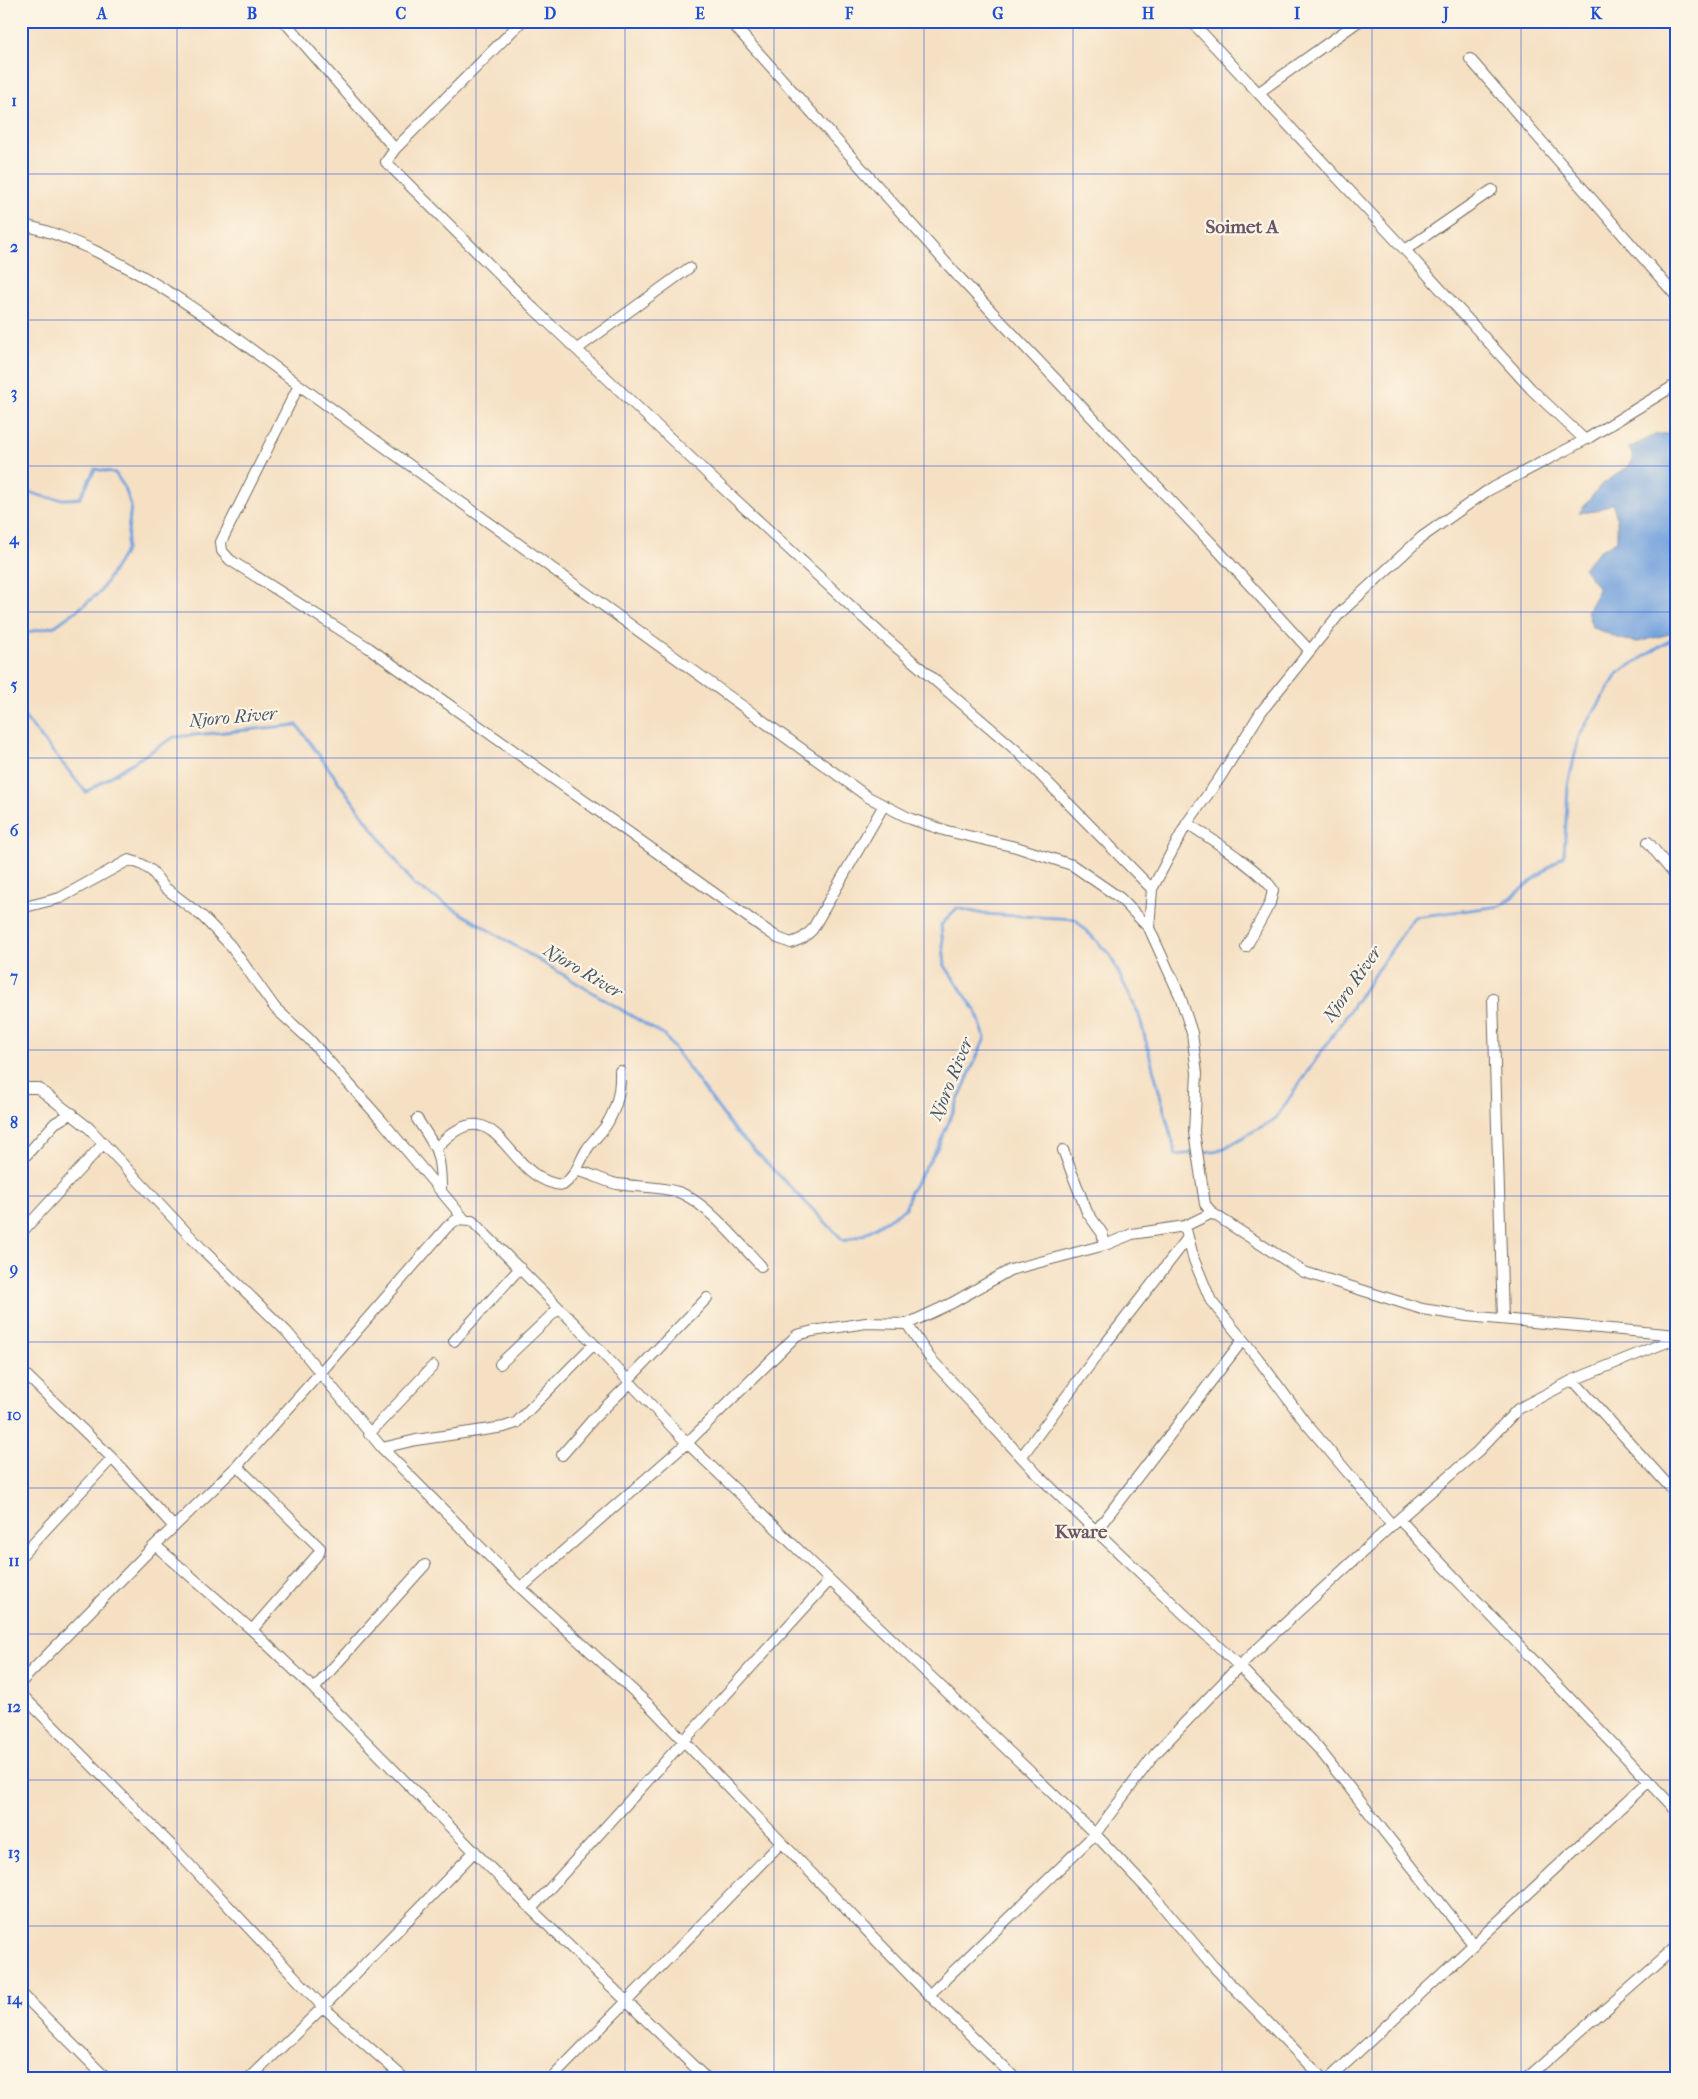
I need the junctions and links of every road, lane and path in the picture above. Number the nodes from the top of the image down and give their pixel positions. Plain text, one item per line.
1 (284, 21) edge
2 (522, 21) edge
3 (730, 21) edge
4 (1191, 21) edge
5 (1359, 21) edge
6 (1470, 59) dead end
7 (1258, 93) junction
8 (395, 149) junction
9 (1492, 190) dead end
10 (21, 225) edge
11 (1405, 250) junction
12 (689, 268) dead end
13 (1677, 297) edge
14 (577, 349) junction
15 (1677, 384) edge
16 (299, 385) junction
17 (1585, 440) junction
18 (1310, 651) junction
19 (884, 805) junction
20 (1188, 823) junction
21 (1648, 842) dead end
22 (1677, 878) edge
23 (1152, 889) junction
24 (21, 908) edge
25 (1149, 928) junction
26 (1246, 947) dead end
27 (1493, 999) dead end
28 (620, 1071) dead end
29 (21, 1088) edge
30 (72, 1113) junction
31 (417, 1119) dead end
32 (103, 1144) junction
33 (437, 1147) junction
34 (1064, 1150) dead end
35 (21, 1161) edge
36 (577, 1171) junction
37 (441, 1190) junction
38 (1212, 1213) junction
39 (464, 1220) junction
40 (1185, 1226) junction
41 (21, 1233) edge
42 (1187, 1239) junction
43 (1105, 1245) junction
44 (761, 1266) dead end
45 (520, 1268) junction
46 (707, 1298) dead end
47 (559, 1308) junction
48 (1503, 1319) junction
49 (907, 1324) junction
50 (1677, 1336) edge
51 (454, 1341) dead end
52 (1242, 1341) junction
53 (594, 1344) junction
54 (500, 1364) dead end
55 (433, 1366) dead end
56 (21, 1370) edge
57 (320, 1373) junction
58 (1573, 1380) junction
59 (629, 1382) junction
60 (369, 1434) junction
61 (687, 1443) junction
62 (382, 1448) junction
63 (562, 1455) dead end
64 (1022, 1456) junction
65 (112, 1458) junction
66 (237, 1466) junction
67 (1677, 1495) edge
68 (1396, 1522) junction
69 (174, 1527) junction
70 (1096, 1531) junction
71 (155, 1545) junction
72 (21, 1556) edge
73 (426, 1565) dead end
74 (830, 1580) junction
75 (521, 1588) junction
76 (252, 1630) junction
77 (1239, 1666) junction
78 (21, 1682) edge
79 (314, 1689) junction
80 (21, 1694) edge
81 (682, 1742) junction
82 (1648, 1782) junction
83 (1677, 1812) edge
84 (1095, 1834) junction
85 (781, 1843) junction
86 (475, 1850) junction
87 (531, 1909) junction
88 (1473, 1944) junction
89 (1677, 1946) edge
90 (21, 1993) edge
91 (929, 1995) junction
92 (626, 2002) junction
93 (323, 2007) junction
94 (106, 2078) edge
95 (250, 2078) edge
96 (404, 2078) edge
97 (552, 2078) edge
98 (706, 2078) edge
99 (1015, 2078) edge
100 (1322, 2078) edge
101 (1330, 2078) edge
102 (1527, 2078) edge

1 - 8 street
2 - 8 street
3 - 18 street
4 - 7 street
5 - 7 street
6 - 13 street
7 - 11 street
8 - 14 street
9 - 11 street
10 - 16 street
11 - 17 street
12 - 14 street
14 - 23 street
15 - 17 street
16 - 19 street
16 - 19 street
17 - 18 street
18 - 20 street
19 - 25 street
20 - 23 street
20 - 26 street
21 - 22 street
23 - 25 street
24 - 37 street
25 - 38 street
27 - 48 street
28 - 36 street
29 - 30 street
30 - 32 street
30 - 35 street
31 - 33 street
32 - 41 street
32 - 57 street
33 - 36 street
33 - 37 street
34 - 43 street
36 - 44 street
37 - 39 street
38 - 40 street
38 - 48 street
39 - 45 street
39 - 57 street
40 - 42 street
40 - 43 street
42 - 52 street
42 - 64 street
43 - 49 street
45 - 47 street
45 - 51 street
46 - 59 street
47 - 53 street
47 - 54 street
48 - 50 street
49 - 61 street
49 - 64 street
50 - 58 street
52 - 68 street
52 - 70 street
53 - 59 street
53 - 62 street
55 - 60 street
56 - 65 street
57 - 60 street
57 - 66 street
58 - 67 street
58 - 68 street
59 - 61 street
59 - 63 street
60 - 62 street
61 - 74 street
61 - 75 street
62 - 75 street
64 - 70 street
65 - 69 street
65 - 72 street
66 - 69 street
66 - 76 street
68 - 77 street
68 - 82 street
69 - 71 street
70 - 77 street
71 - 76 street
71 - 78 street
73 - 79 street
74 - 81 street
74 - 84 street
75 - 81 street
76 - 79 street
77 - 84 street
77 - 88 street
79 - 86 street
80 - 93 street
81 - 85 street
81 - 87 street
82 - 83 street
82 - 88 street
84 - 91 street
84 - 100 street
85 - 91 street
85 - 92 street
86 - 87 street
86 - 93 street
87 - 92 street
88 - 101 street
89 - 102 street
90 - 94 street
91 - 99 street
92 - 97 street
92 - 98 street
93 - 95 street
93 - 96 street

